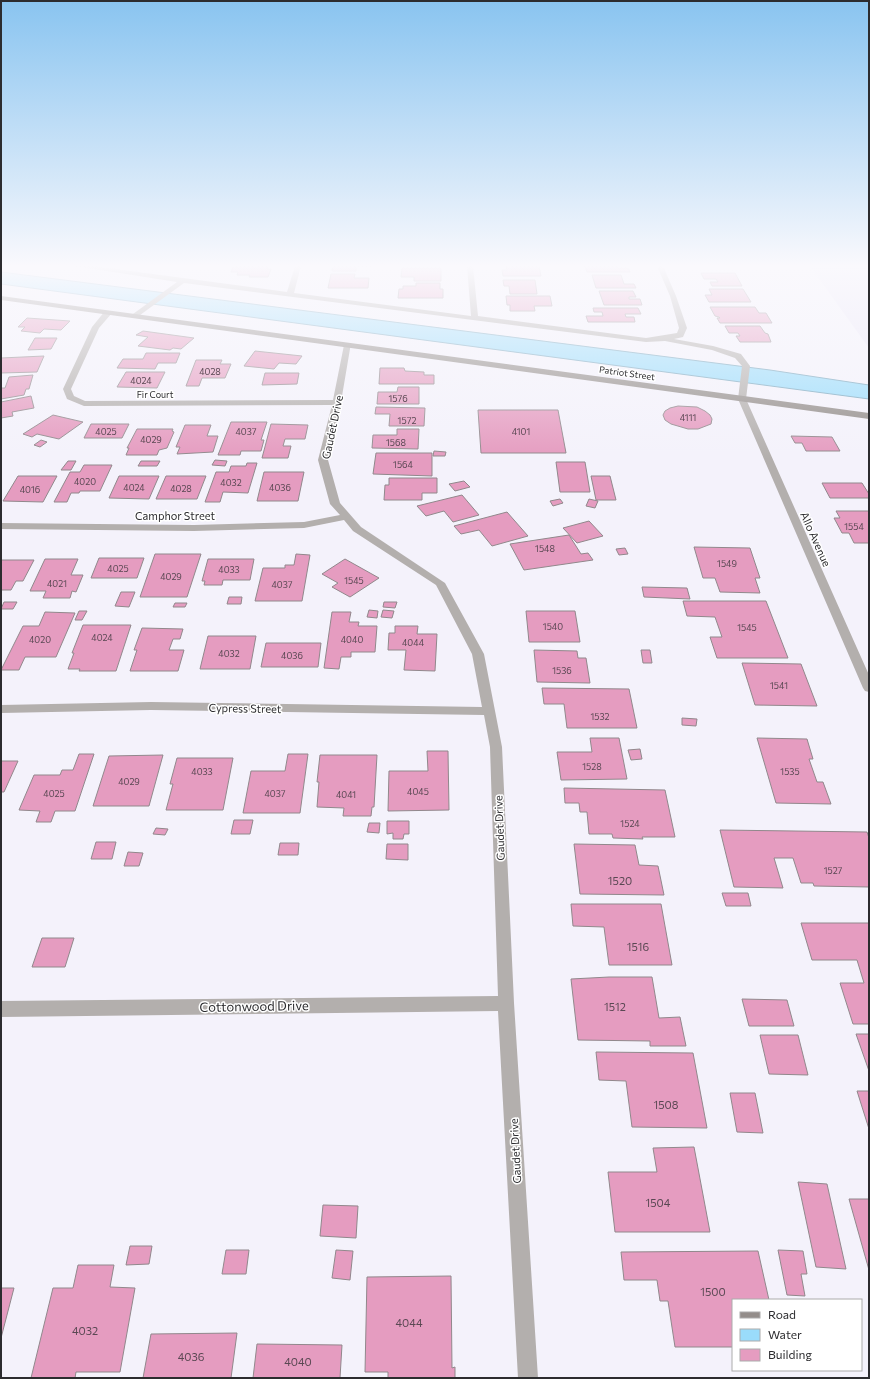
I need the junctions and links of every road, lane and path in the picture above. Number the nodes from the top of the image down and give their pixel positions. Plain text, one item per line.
1 (94, 330) edge
2 (249, 330) edge
3 (562, 330) edge
4 (682, 330) edge
5 (663, 339) junction
6 (348, 345) junction
7 (742, 399) junction
8 (337, 402) junction
9 (869, 416) edge
10 (347, 517) junction
11 (1, 526) edge
12 (869, 688) edge
13 (1, 709) edge
14 (489, 711) junction
15 (506, 1003) junction
16 (1, 1009) edge
17 (528, 1378) edge

1 - 8 street, Fir Court
2 - 6 main road, Patriot Street
3 - 5 street
4 - 5 street
5 - 7 street
6 - 7 main road, Patriot Street
6 - 8 street, Gaudet Drive
7 - 9 main road, Patriot Street
7 - 12 street, Allo Avenue
8 - 10 street, Gaudet Drive
10 - 11 street, Camphor Street
10 - 14 street, Gaudet Drive
13 - 14 street, Cypress Street
14 - 15 street, Gaudet Drive
15 - 16 street, Cottonwood Drive
15 - 17 street, Gaudet Drive

